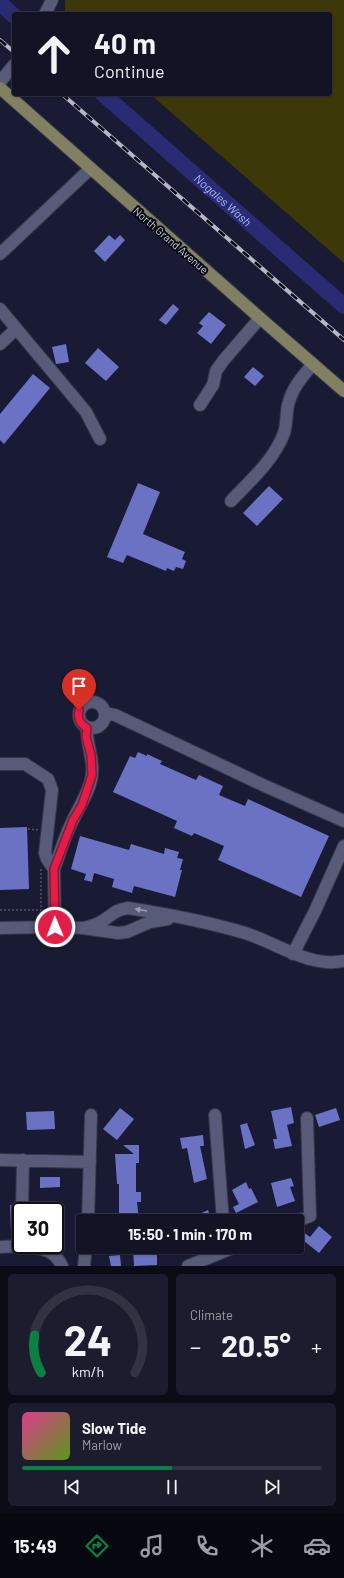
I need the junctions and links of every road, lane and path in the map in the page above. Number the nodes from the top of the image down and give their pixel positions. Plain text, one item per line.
1 (52, 0) edge
2 (46, 12) edge
3 (12, 67) edge
4 (0, 82) edge
5 (0, 88) edge
6 (90, 169) junction
7 (0, 254) edge
8 (0, 309) edge
9 (260, 318) junction
10 (16, 329) junction
11 (0, 344) edge
12 (313, 364) junction
13 (344, 391) edge
14 (200, 405) dead end
15 (100, 439) dead end
16 (231, 501) dead end
17 (105, 712) junction
18 (87, 728) junction
19 (0, 764) edge
20 (344, 821) edge
21 (28, 829) dead end
22 (40, 833) dead end
23 (344, 846) edge
24 (41, 864) dead end
25 (54, 869) junction
26 (0, 910) edge
27 (179, 918) junction
28 (55, 927) junction
29 (0, 928) edge
30 (83, 928) junction
31 (293, 954) junction
32 (344, 961) edge
33 (91, 1115) dead end
34 (216, 1115) dead end
35 (307, 1118) dead end
36 (0, 1160) edge
37 (23, 1160) junction
38 (90, 1162) junction
39 (22, 1202) edge
40 (88, 1214) edge
41 (223, 1214) edge
42 (304, 1218) edge
43 (12, 1247) edge
44 (0, 1248) edge
45 (54, 1254) edge
46 (85, 1254) edge
47 (215, 1254) edge
48 (62, 1266) edge
49 (84, 1266) edge
50 (188, 1266) edge

1 - 2 street
3 - 4 street
5 - 6 main road, North Grand Avenue
6 - 7 street
6 - 9 main road, North Grand Avenue
8 - 10 street
9 - 12 main road, North Grand Avenue
9 - 14 street
10 - 11 street
10 - 15 street
12 - 13 main road, North Grand Avenue
12 - 16 street
17 - 18 street
17 - 18 street
17 - 20 street
18 - 25 street
19 - 25 street
21 - 22 path
23 - 31 street
24 - 26 path
25 - 28 street
27 - 30 street
27 -> 30 street
27 - 31 street
28 - 29 street
28 - 30 street
31 - 32 street
33 - 38 street
34 - 41 street
35 - 42 street
36 - 37 street
37 - 38 street
37 - 39 street
38 - 40 street
43 - 44 street
45 - 48 street
46 - 49 street
47 - 50 street

